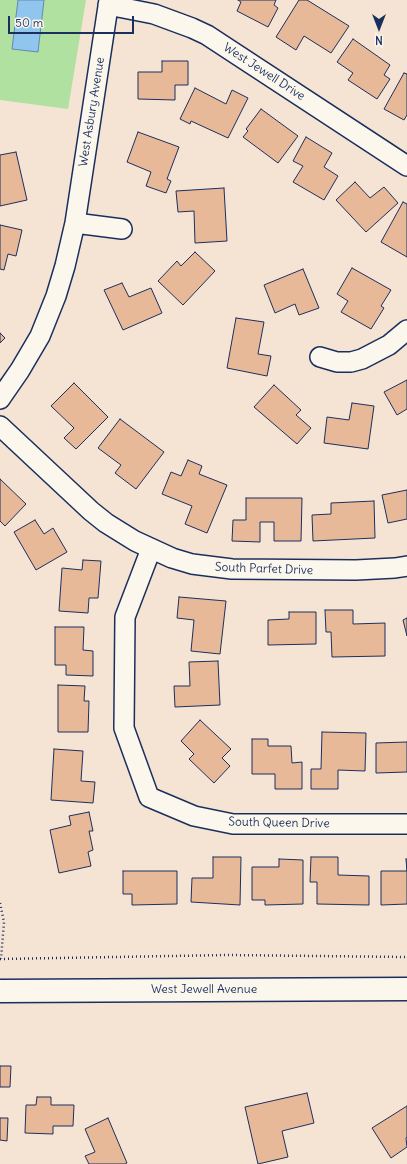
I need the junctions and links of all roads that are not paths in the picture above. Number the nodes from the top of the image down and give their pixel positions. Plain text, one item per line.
1 (109, 2) edge
2 (407, 166) edge
3 (75, 223) junction
4 (122, 229) dead end
5 (407, 330) edge
6 (320, 357) dead end
7 (0, 398) edge
8 (0, 426) edge
9 (151, 549) junction
10 (407, 566) edge
11 (407, 824) edge
12 (407, 990) edge
13 (0, 991) edge

1 - 2 street, West Jewell Drive
1 - 3 street, West Asbury Avenue
3 - 4 street
3 - 7 street, West Asbury Avenue
5 - 6 street
8 - 9 street, South Parfet Drive
9 - 10 street, South Parfet Drive
9 - 11 street, South Queen Drive
12 - 13 main road, West Jewell Avenue

